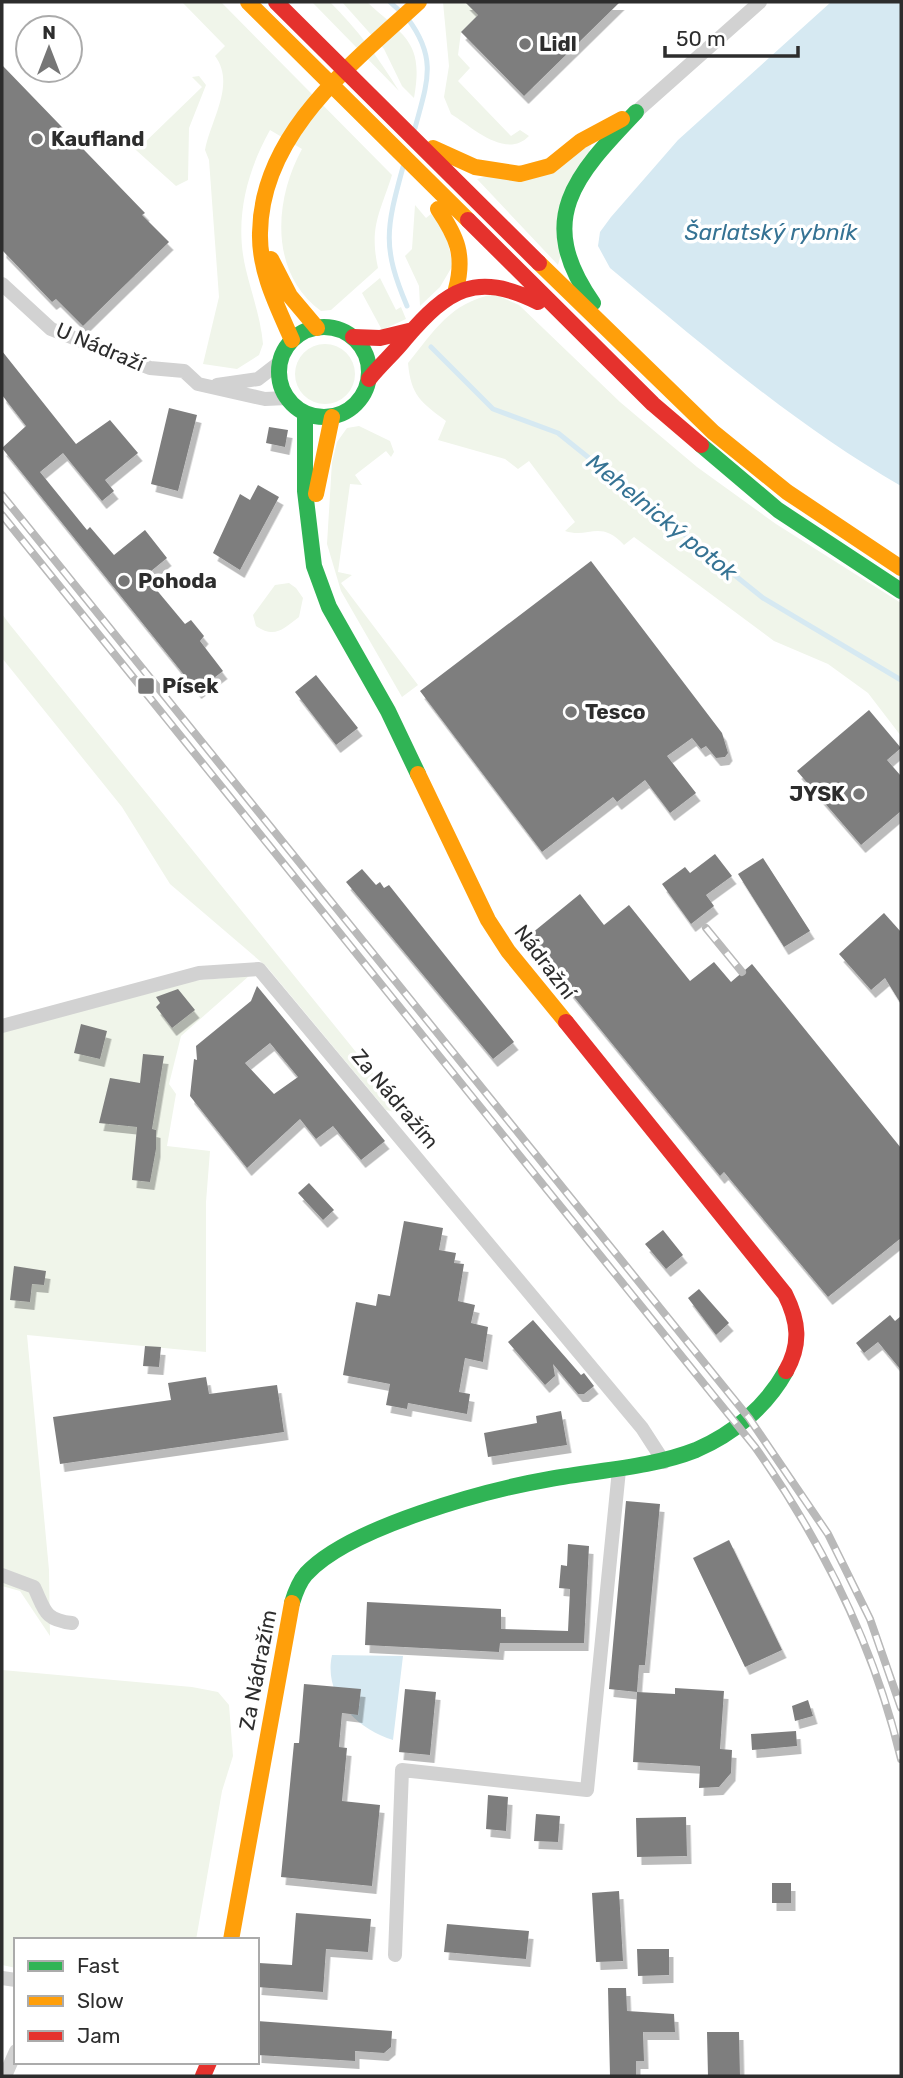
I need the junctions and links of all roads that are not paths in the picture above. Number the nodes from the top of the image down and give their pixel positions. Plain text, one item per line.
1 (248, 2) edge
2 (276, 2) edge
3 (419, 2) edge
4 (760, 2) edge
5 (636, 112) junction
6 (433, 153) junction
7 (424, 184) junction
8 (260, 228) junction
9 (2, 284) edge
10 (456, 289) junction
11 (560, 315) junction
12 (317, 328) junction
13 (413, 330) junction
14 (353, 337) junction
15 (292, 340) junction
16 (616, 340) junction
17 (280, 362) junction
18 (369, 379) junction
19 (208, 386) junction
20 (287, 398) junction
21 (305, 414) junction
22 (332, 417) junction
23 (309, 537) junction
24 (901, 568) edge
25 (901, 591) edge
26 (2, 1026) edge
27 (786, 1371) joint
28 (664, 1462) junction
29 (619, 1470) junction
30 (2, 1575) edge
31 (72, 1623) dead end
32 (231, 1938) edge
33 (395, 1955) dead end
34 (14, 2056) edge
35 (5, 2076) edge

1 - 7 main road
2 - 6 main road
3 - 8 main road
4 - 5 street
5 - 6 main road
5 - 16 main road
6 - 16 main road
7 - 10 main road
7 - 11 main road
8 - 12 main road
8 - 15 main road
9 - 19 street, U Nádraží
10 - 11 main road
10 - 13 main road
11 - 25 main road
12 - 14 main road
12 - 15 main road
13 - 14 main road
13 - 18 main road
14 - 18 main road
15 - 17 main road
16 - 24 main road
17 - 19 street
17 - 20 main road
18 - 22 main road
19 - 20 street, U Nádraží
20 - 21 main road
21 - 22 main road
21 - 23 main road, Nádražní
22 - 23 main road, Nádražní
23 - 27 main road, Nádražní
26 - 28 street, Za Nádražím
27 - 28 main road, Za Nádražím
28 - 29 main road, Za Nádražím
29 - 32 main road, Za Nádražím
29 - 33 street
30 - 31 street
34 - 35 street

